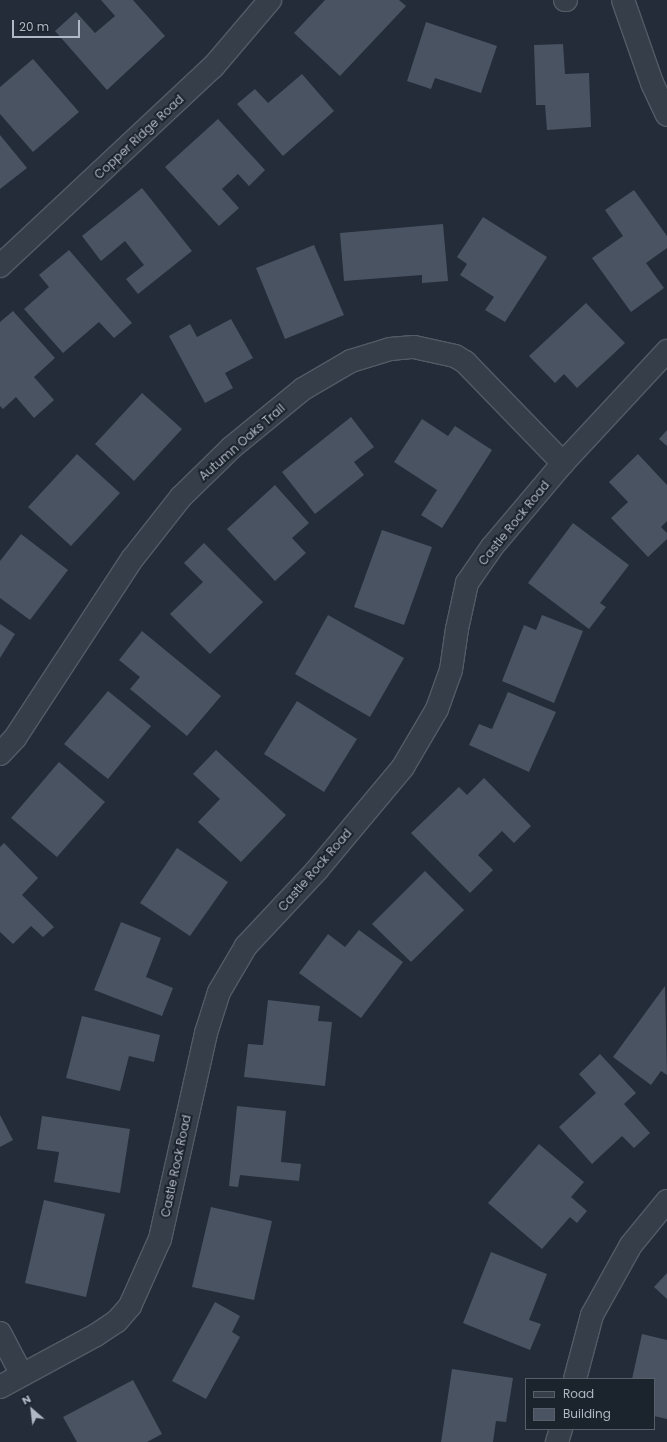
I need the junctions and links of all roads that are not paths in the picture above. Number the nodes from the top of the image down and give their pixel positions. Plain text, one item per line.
1 (270, 0) edge
2 (623, 0) edge
3 (667, 115) edge
4 (0, 266) edge
5 (667, 351) edge
6 (563, 463) junction
7 (0, 754) edge
8 (667, 1201) edge
9 (0, 1332) edge
10 (22, 1375) junction
11 (575, 1378) edge
12 (0, 1387) edge
13 (561, 1430) edge
14 (558, 1442) edge

1 - 4 street, Copper Ridge Road
2 - 3 street
5 - 6 street, Castle Rock Road
6 - 7 street, Autumn Oaks Trail
6 - 10 street, Castle Rock Road
8 - 11 street
9 - 10 street
10 - 12 street, Castle Rock Road
13 - 14 street

